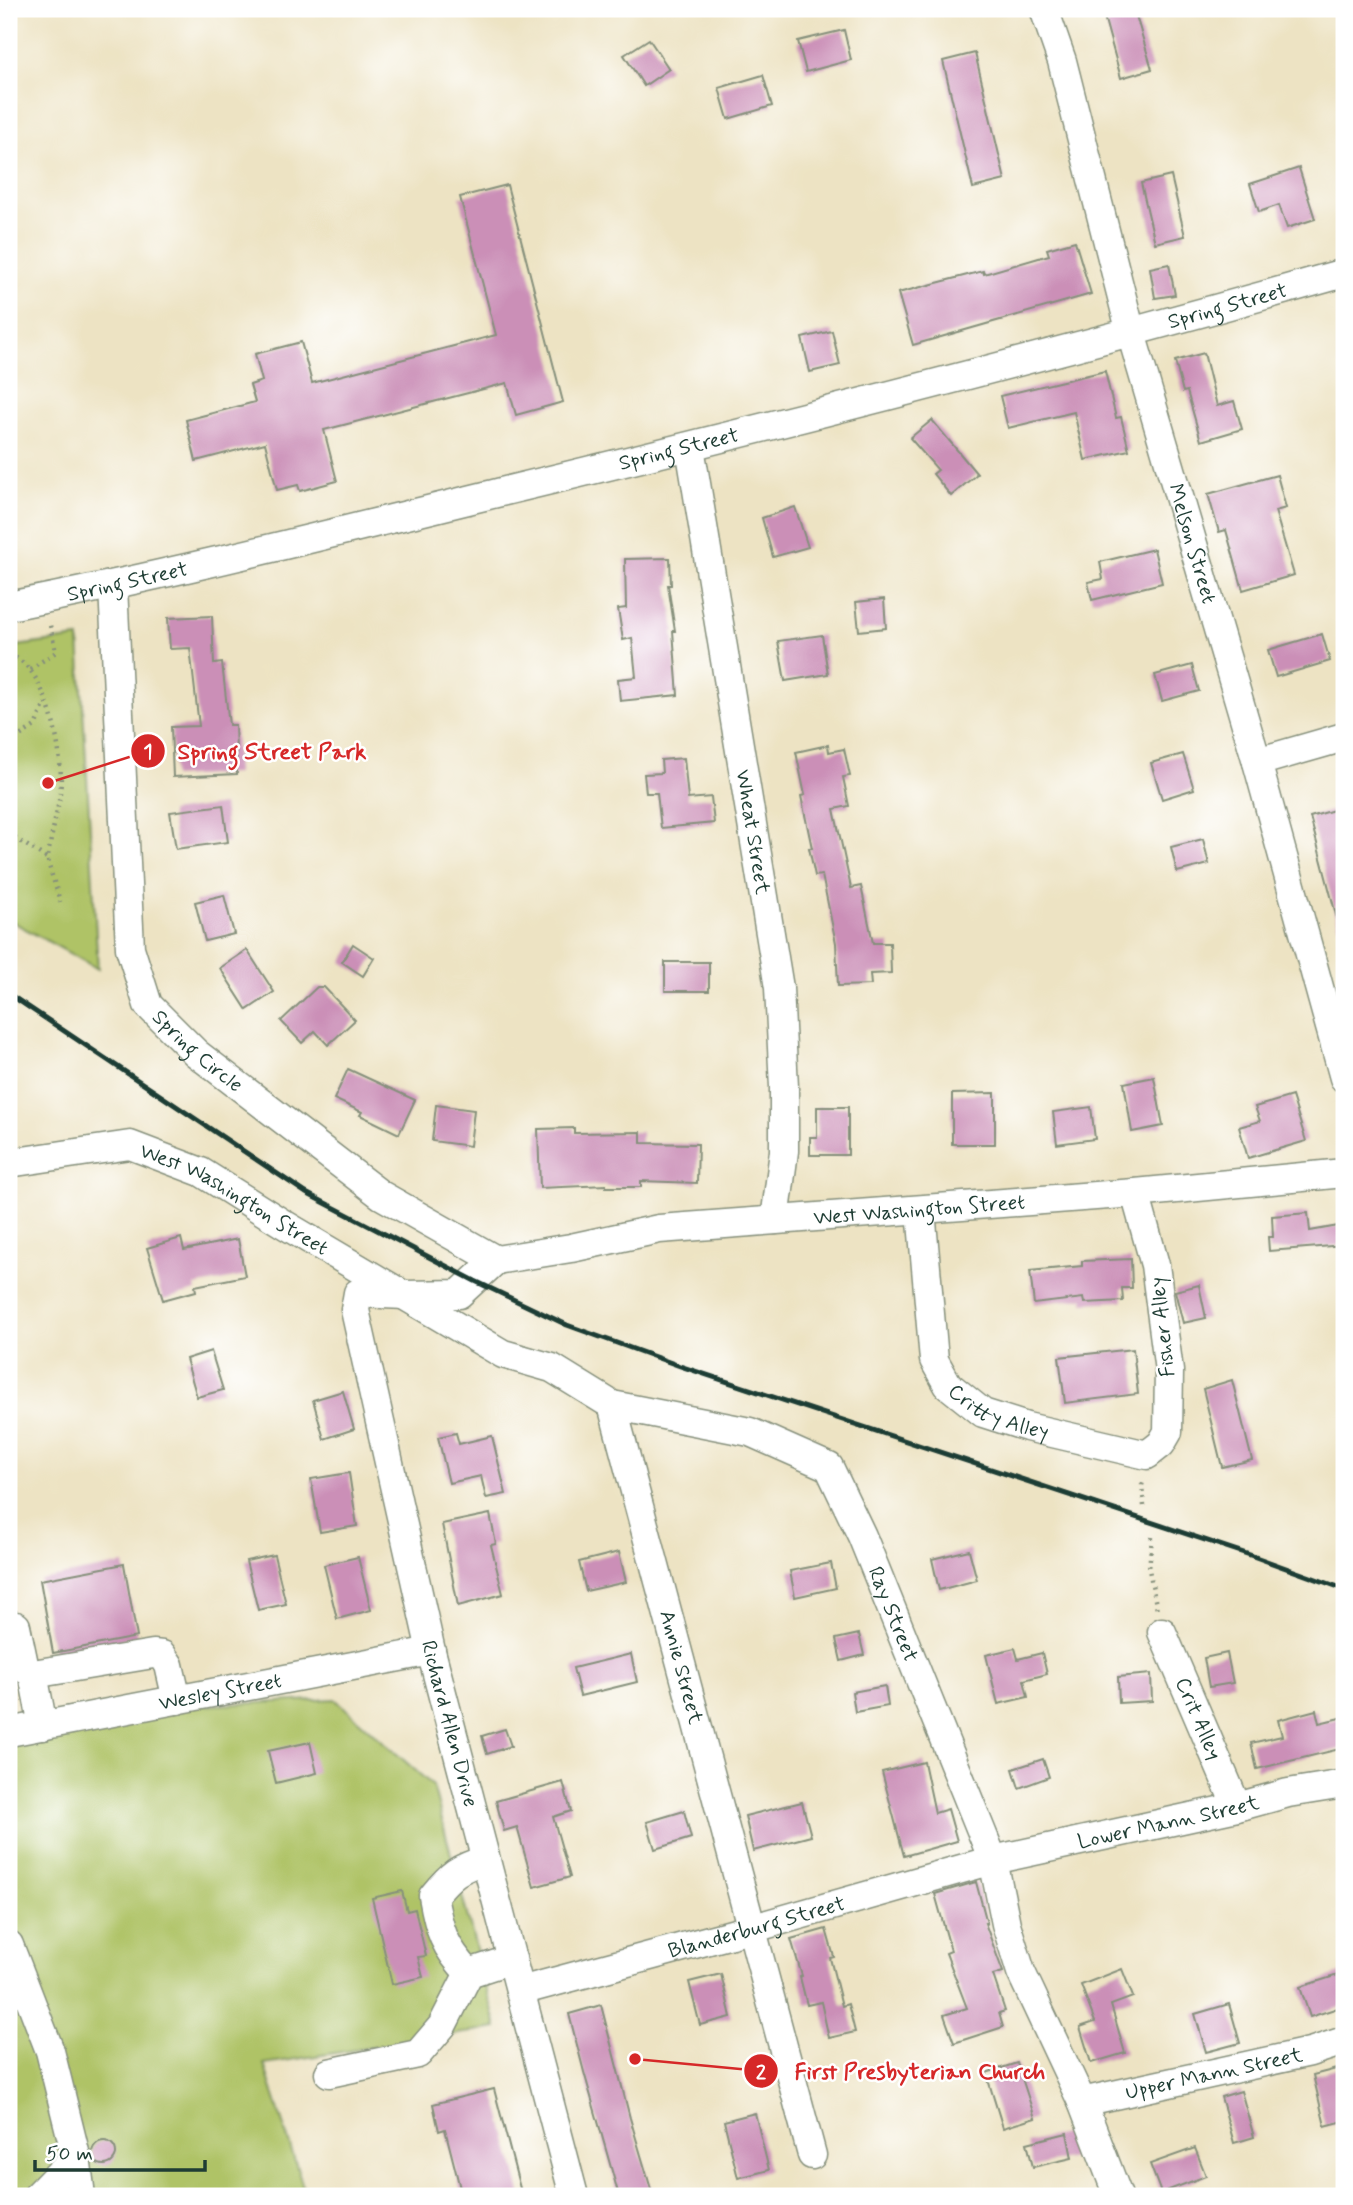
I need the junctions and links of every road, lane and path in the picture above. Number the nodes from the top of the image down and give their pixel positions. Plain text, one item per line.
1 (1044, 9) edge
2 (1344, 273) edge
3 (1131, 333) junction
4 (690, 447) junction
5 (113, 586) junction
6 (45, 599) junction
7 (9, 606) edge
8 (9, 655) edge
9 (30, 669) junction
10 (46, 702) junction
11 (1344, 737) edge
12 (9, 743) edge
13 (1257, 762) junction
14 (9, 834) edge
15 (48, 859) junction
16 (60, 902) dead end
17 (1344, 1077) edge
18 (9, 1163) edge
19 (1344, 1173) edge
20 (1135, 1193) junction
21 (921, 1210) junction
22 (775, 1220) junction
23 (496, 1260) junction
24 (405, 1295) junction
25 (612, 1405) junction
26 (1147, 1455) joint
27 (1152, 1537) dead end
28 (16, 1626) dead end
29 (1162, 1632) joint
30 (432, 1651) junction
31 (33, 1674) junction
32 (177, 1700) junction
33 (43, 1726) junction
34 (9, 1732) edge
35 (1344, 1784) edge
36 (1237, 1807) junction
37 (486, 1860) junction
38 (993, 1860) junction
39 (750, 1929) junction
40 (9, 1945) edge
41 (512, 1959) junction
42 (469, 1973) junction
43 (520, 1991) junction
44 (1344, 2041) edge
45 (329, 2073) dead end
46 (1082, 2102) junction
47 (812, 2155) dead end
48 (76, 2156) junction
49 (37, 2196) edge
50 (81, 2196) edge
51 (574, 2196) edge
52 (1118, 2196) edge

1 - 3 street, Melson Street
2 - 3 street, Spring Street
3 - 4 street, Spring Street
3 - 13 street, Melson Street
4 - 5 street, Spring Street
4 - 22 street, Wheat Street
5 - 6 street, Spring Street
5 - 23 street, Spring Circle
6 - 7 street, Spring Street
6 - 9 path
8 - 9 path
9 - 10 path
10 - 12 path
10 - 15 path
11 - 13 street
13 - 17 street, Melson Street
14 - 15 path
15 - 16 path
18 - 24 street, West Washington Street
19 - 20 street, West Washington Street
20 - 21 street, West Washington Street
20 - 26 street, Fisher Alley
21 - 22 street, West Washington Street
21 - 26 street, Critty Alley
22 - 23 street, West Washington Street
23 - 24 street
24 - 25 street, Ray Street
24 - 30 street, Richard Allen Drive
25 - 38 street, Ray Street
25 - 39 street, Annie Street
27 - 29 path
28 - 31 street
29 - 36 street, Crit Alley
30 - 32 street, Wesley Street
30 - 37 street, Richard Allen Drive
31 - 32 street
31 - 33 street
32 - 33 street, Wesley Street
33 - 34 street, Wesley Street
35 - 36 street, Lower Mann Street
36 - 38 street, Lower Mann Street
37 - 41 street, Richard Allen Drive
37 - 42 street
38 - 39 street, Blanderburg Street
38 - 46 street, Ray Street
39 - 43 street, Blanderburg Street
39 - 47 street, Annie Street
40 - 48 street
41 - 42 street
41 - 43 street, Richard Allen Drive
42 - 45 street
43 - 51 street, Richard Allen Drive
44 - 46 street, Upper Mann Street
46 - 52 street, Ray Street
48 - 49 street
48 - 50 street

